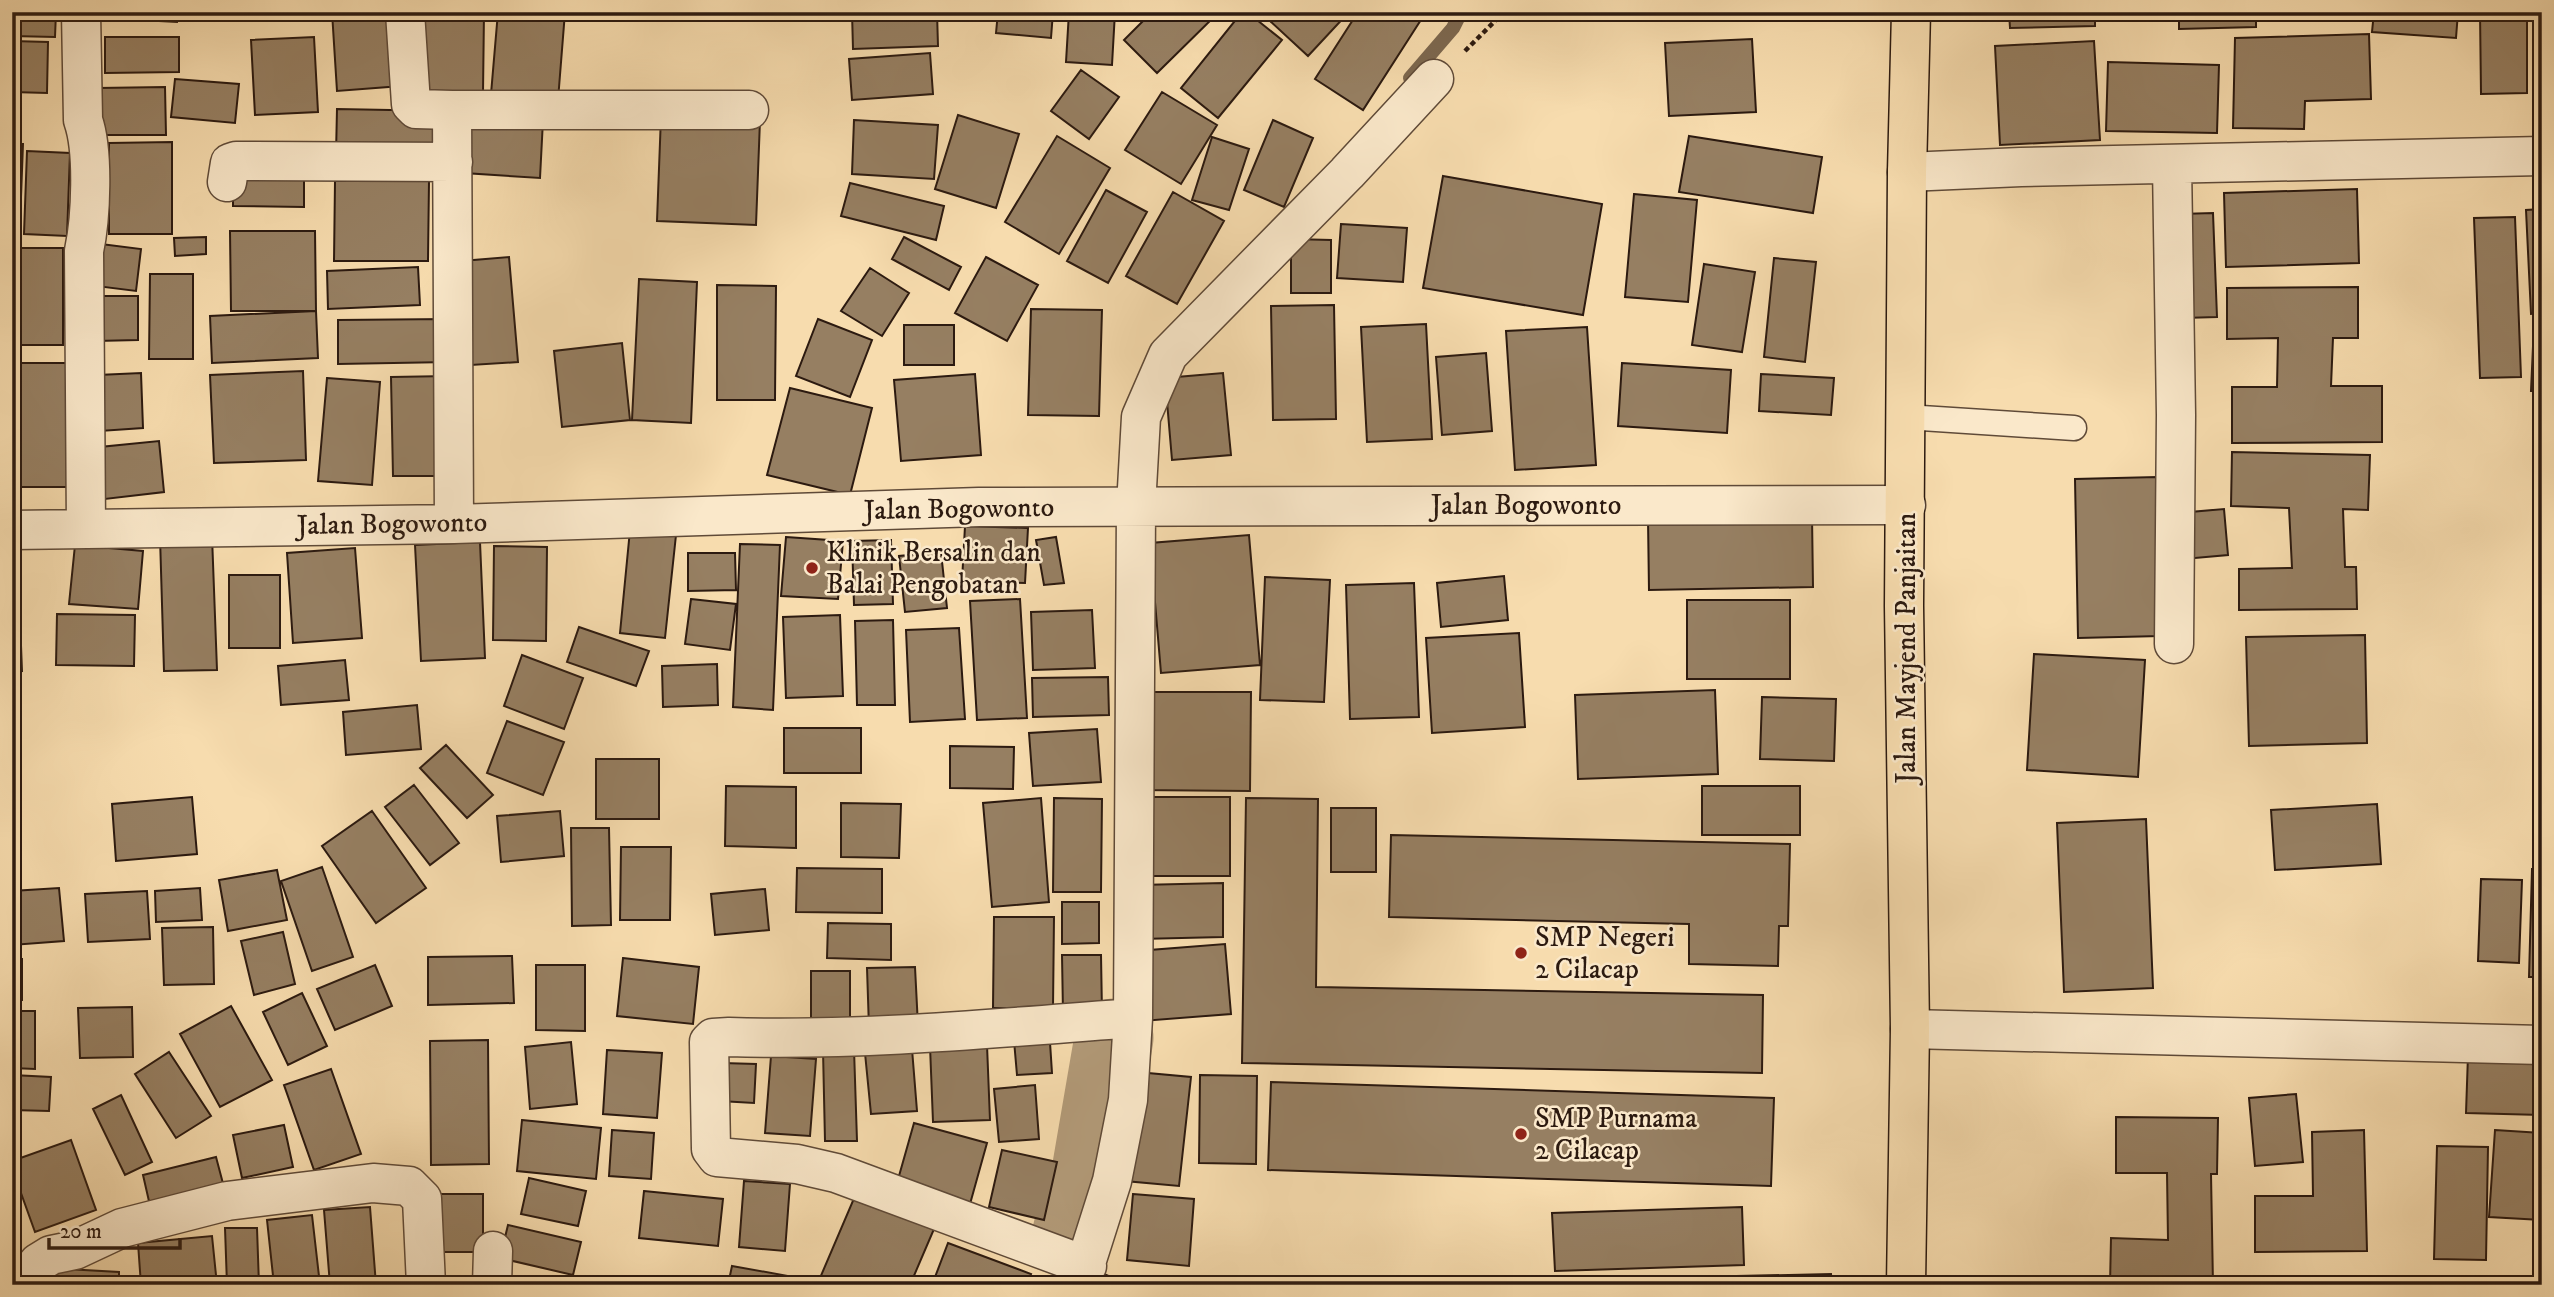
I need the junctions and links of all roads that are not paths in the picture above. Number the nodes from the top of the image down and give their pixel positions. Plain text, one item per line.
1 (81, 12) edge
2 (405, 12) edge
3 (1910, 12) edge
4 (1434, 79) road end
5 (452, 110) junction
6 (749, 110) dead end
7 (2542, 156) edge
8 (453, 162) junction
9 (2172, 165) junction
10 (1907, 172) junction
11 (227, 182) dead end
12 (1906, 417) junction
13 (2074, 428) dead end
14 (1906, 505) junction
15 (1136, 506) junction
16 (454, 524) junction
17 (86, 529) junction
18 (12, 530) edge
19 (2174, 644) dead end
20 (1133, 1018) junction
21 (1910, 1029) junction
22 (2542, 1045) edge
23 (1083, 1275) edge
24 (31, 1285) edge
25 (426, 1285) edge
26 (1906, 1285) edge

1 - 17 street
2 - 5 street
3 - 10 highway, Jalan Mayjend Panjaitan
4 - 15 street
5 - 6 street
5 - 8 street
7 - 9 street
8 - 11 street
8 - 16 street
9 - 10 street
9 - 19 street
10 - 12 highway, Jalan Mayjend Panjaitan
12 - 13 lane
12 - 14 highway, Jalan Mayjend Panjaitan
14 - 15 street, Jalan Bogowonto
14 - 21 highway, Jalan Mayjend Panjaitan
15 - 16 street, Jalan Bogowonto
15 - 20 street
16 - 17 street, Jalan Bogowonto
17 - 18 street, Jalan Bogowonto
20 - 23 street
20 - 23 street
21 - 22 street
21 - 26 highway, Jalan Mayjend Panjaitan
24 - 25 street

